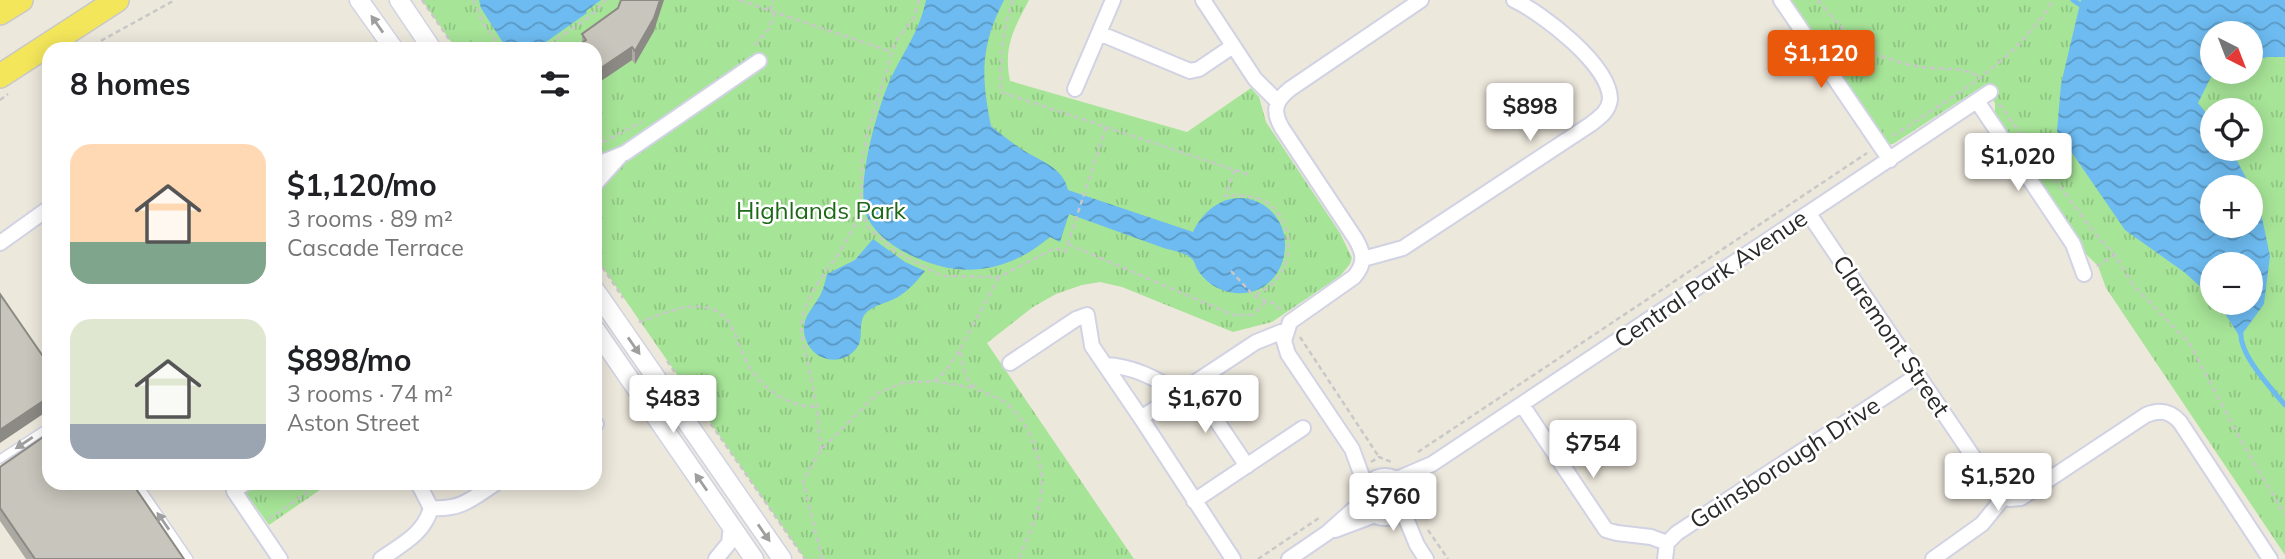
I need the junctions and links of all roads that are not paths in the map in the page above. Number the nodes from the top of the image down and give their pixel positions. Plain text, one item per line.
1 (21, 0) edge
2 (117, 0) edge
3 (359, 0) edge
4 (398, 0) edge
5 (1113, 0) edge
6 (1203, 0) edge
7 (1422, 0) edge
8 (1514, 0) edge
9 (1781, 0) edge
10 (0, 13) edge
11 (1099, 33) junction
12 (52, 42) edge
13 (389, 42) edge
14 (427, 42) edge
15 (1233, 46) junction
16 (42, 49) edge
17 (755, 55) road end
18 (0, 76) edge
19 (1075, 89) dead end
20 (1990, 92) dead end
21 (1278, 102) junction
22 (1977, 102) junction
23 (621, 155) junction
24 (1889, 160) junction
25 (602, 162) edge
26 (602, 176) edge
27 (42, 213) edge
28 (1809, 214) junction
29 (0, 243) edge
30 (1363, 258) junction
31 (2084, 274) road end
32 (602, 300) edge
33 (1288, 326) junction
34 (602, 339) edge
35 (1010, 363) dead end
36 (1105, 365) junction
37 (1918, 376) junction
38 (1192, 384) junction
39 (1179, 393) junction
40 (1522, 405) junction
41 (1141, 418) junction
42 (1303, 428) dead end
43 (42, 432) edge
44 (1352, 449) junction
45 (0, 459) edge
46 (1432, 464) junction
47 (1247, 466) junction
48 (1382, 476) junction
49 (1397, 479) junction
50 (142, 490) edge
51 (235, 490) edge
52 (421, 490) edge
53 (486, 490) edge
54 (1365, 494) junction
55 (2004, 497) junction
56 (1194, 501) junction
57 (1404, 502) junction
58 (430, 508) junction
59 (1381, 516) junction
60 (731, 526) junction
61 (1327, 533) junction
62 (1667, 543) junction
63 (1417, 545) junction
64 (189, 559) edge
65 (280, 559) edge
66 (381, 559) edge
67 (716, 559) edge
68 (754, 559) edge
69 (782, 559) edge
70 (1233, 559) edge
71 (1289, 559) edge
72 (1426, 559) edge
73 (1665, 559) edge
74 (1933, 559) edge
75 (2270, 559) edge

1 - 10 main road
2 - 12 main road
13 -> 3 street
4 - 14 street
5 - 11 street
6 - 15 street
7 - 21 street
8 - 30 street
9 - 24 street
11 - 15 street
11 - 19 street
15 - 21 street
16 - 18 main road
17 - 23 street
20 - 22 street, Central Park Avenue
21 - 30 street
22 - 24 street, Central Park Avenue
22 - 31 street
23 - 25 street
23 - 26 street
24 - 28 street, Central Park Avenue
27 - 29 street
28 - 37 street, Claremont Street
28 - 40 street, Central Park Avenue
30 - 33 street
32 -> 69 street
33 - 38 street
33 - 44 street
60 -> 34 street
35 - 36 street
36 - 39 street
36 - 41 street
37 - 55 street, Claremont Street
37 - 62 street, Gainsborough Drive
38 - 39 street
38 - 47 street
39 - 41 street
40 - 46 street, Central Park Avenue
40 - 62 street
41 - 56 street
42 - 47 street
43 -> 45 lane
44 - 48 street
44 - 54 street
46 - 49 street, Central Park Avenue
46 - 57 street, Central Park Avenue
47 - 56 street
48 - 49 street
48 - 54 street
49 - 57 street
64 -> 50 lane
51 - 65 street
52 - 58 street
53 - 58 street
54 - 59 street
54 - 61 street
55 - 74 street
55 - 75 street
56 - 70 street
57 - 59 street
57 - 63 street
58 - 66 street
59 - 61 street
59 - 63 street
60 - 67 street
60 - 68 street
61 - 71 street
62 - 73 street, Gainsborough Drive
63 - 72 street

